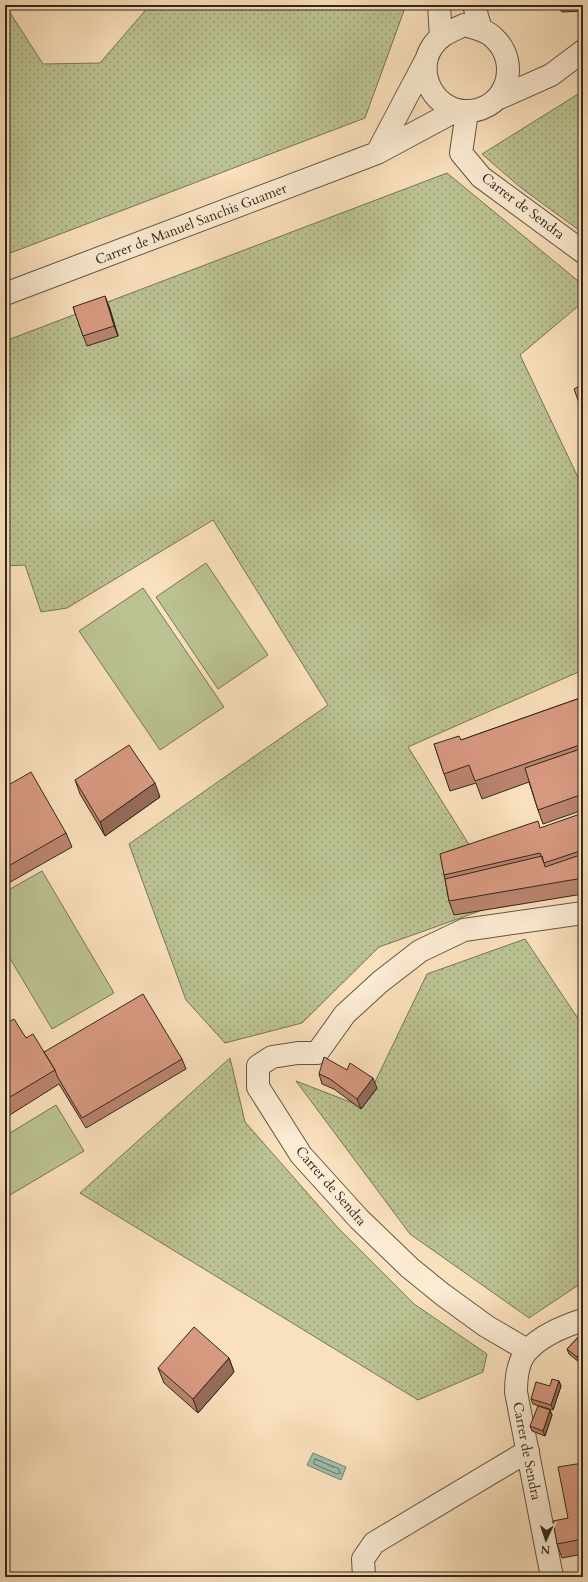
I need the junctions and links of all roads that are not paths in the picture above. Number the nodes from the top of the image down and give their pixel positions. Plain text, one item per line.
1 (439, 5) edge
2 (474, 5) edge
3 (481, 30) junction
4 (441, 37) junction
5 (583, 51) edge
6 (426, 60) junction
7 (497, 99) junction
8 (462, 111) junction
9 (377, 153) junction
10 (583, 252) edge
11 (5, 294) edge
12 (583, 913) edge
13 (583, 1320) edge
14 (527, 1350) junction
15 (528, 1451) junction
16 (364, 1577) edge
17 (552, 1577) edge

1 - 4 street
2 - 3 street
3 - 4 street
3 - 7 street
4 - 6 street
5 - 7 street
6 - 8 street
6 - 9 street
7 - 8 street
8 - 9 street, Carrer de Manuel Sanchis Guamer
8 - 10 street, Carrer de Sendra
9 - 11 street, Carrer de Manuel Sanchis Guamer
12 - 14 street, Carrer de Sendra
13 - 14 street, Carrer de Sendra
14 - 15 street, Carrer de Sendra
15 - 16 street
15 - 17 street, Carrer de Sendra

